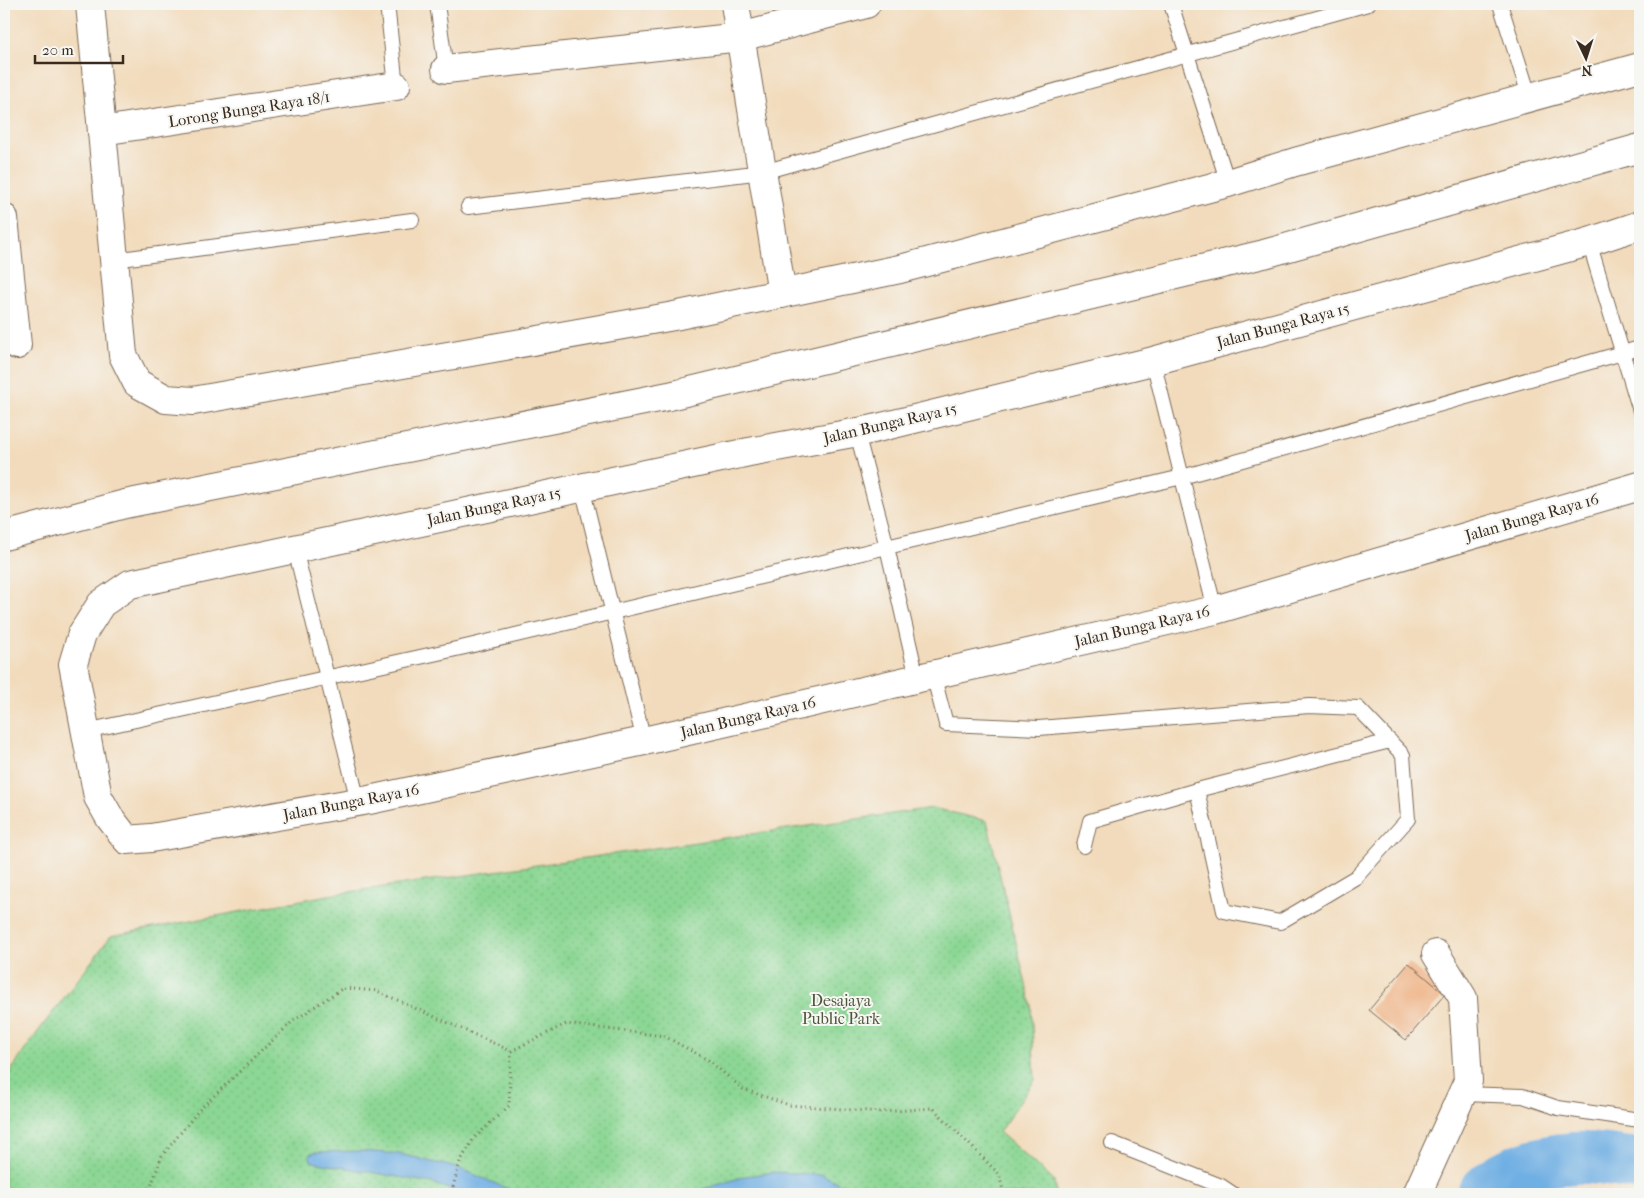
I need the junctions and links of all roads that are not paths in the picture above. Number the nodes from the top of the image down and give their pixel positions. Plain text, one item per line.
1 (90, 4) edge
2 (387, 4) edge
3 (437, 4) edge
4 (735, 4) edge
5 (866, 4) edge
6 (1171, 4) edge
7 (1368, 4) edge
8 (1500, 4) edge
9 (741, 37) junction
10 (1187, 54) junction
11 (1640, 68) edge
12 (446, 70) joint
13 (396, 86) joint
14 (1530, 98) junction
15 (102, 131) junction
16 (1640, 148) edge
17 (763, 172) junction
18 (1228, 183) junction
19 (468, 207) dead end
20 (4, 218) edge
21 (412, 220) dead end
22 (1640, 226) edge
23 (1589, 242) junction
24 (114, 260) junction
25 (782, 294) junction
26 (17, 345) dead end
27 (1640, 348) edge
28 (1623, 353) junction
29 (1153, 361) junction
30 (1640, 411) edge
31 (857, 433) junction
32 (1182, 477) junction
33 (1640, 486) edge
34 (582, 487) junction
35 (4, 536) edge
36 (887, 547) junction
37 (295, 549) junction
38 (130, 584) joint
39 (1215, 610) junction
40 (614, 612) junction
41 (925, 676) junction
42 (327, 678) junction
43 (86, 731) junction
44 (644, 741) junction
45 (1390, 741) junction
46 (1197, 790) junction
47 (358, 801) junction
48 (1084, 846) dead end
49 (1436, 954) dead end
50 (1461, 1094) junction
51 (1640, 1120) edge
52 (1112, 1143) dead end
53 (1233, 1194) edge
54 (1417, 1194) edge

1 - 15 street
2 - 13 lane
3 - 12 lane
4 - 9 street
5 - 9 street
6 - 10 lane
7 - 10 lane
8 - 14 lane
9 - 12 street
9 - 17 street
10 - 17 lane
10 - 18 lane
11 - 14 street
13 - 15 street, Lorong Bunga Raya 18/1
14 - 18 street
15 - 24 street
16 - 35 street
17 - 19 lane
17 - 25 street
18 - 25 street
20 - 26 street
21 - 24 lane
22 - 23 street, Jalan Bunga Raya 15
23 - 28 lane
23 - 29 street, Jalan Bunga Raya 15
24 - 25 street
27 - 28 lane
28 - 30 lane
28 - 32 lane
29 - 31 street, Jalan Bunga Raya 15
29 - 32 lane
31 - 34 street, Jalan Bunga Raya 15
31 - 36 lane
32 - 36 lane
32 - 39 lane
33 - 39 street, Jalan Bunga Raya 16
34 - 37 street, Jalan Bunga Raya 15
34 - 40 lane
36 - 40 lane
36 - 41 lane
37 - 38 street, Jalan Bunga Raya 15
37 - 42 lane
38 - 43 street, Jalan Bunga Raya 16
39 - 41 street, Jalan Bunga Raya 16
40 - 42 lane
40 - 44 lane
41 - 44 street, Jalan Bunga Raya 16
41 - 45 lane
42 - 43 lane
42 - 47 lane
43 - 47 street, Jalan Bunga Raya 16
44 - 47 street, Jalan Bunga Raya 16
45 - 46 lane
45 - 46 lane
46 - 48 lane
49 - 50 street
50 - 51 lane
50 - 54 street
52 - 53 lane

